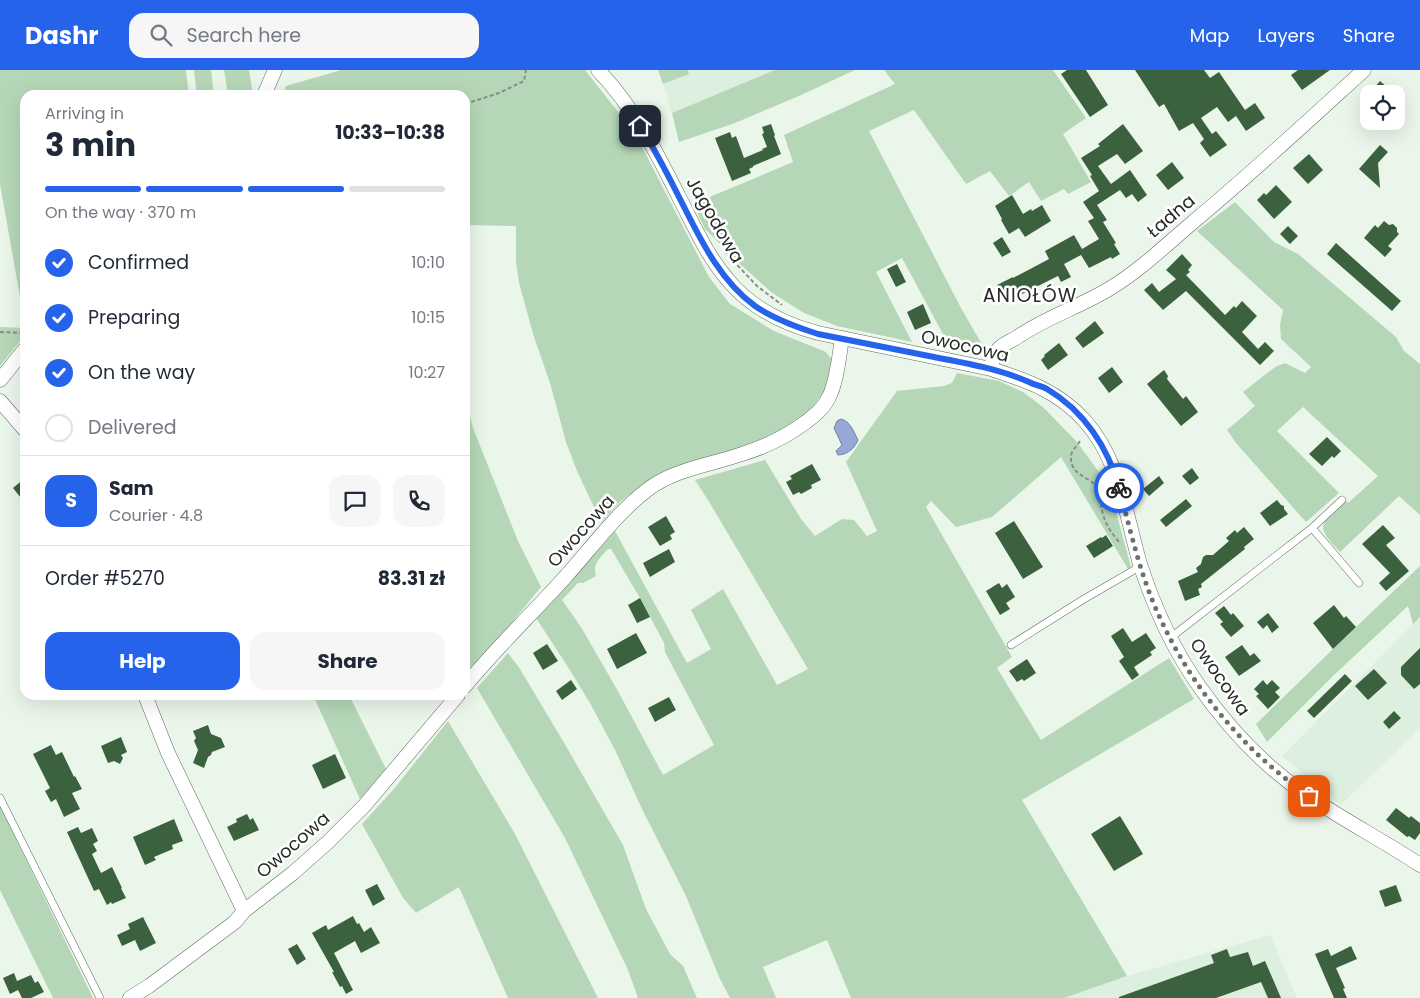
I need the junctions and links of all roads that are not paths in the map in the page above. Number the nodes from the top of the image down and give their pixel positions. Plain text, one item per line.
1 (275, 70) edge
2 (598, 70) edge
3 (1364, 70) edge
4 (266, 90) edge
5 (842, 338) junction
6 (20, 356) edge
7 (991, 369) junction
8 (0, 380) edge
9 (0, 401) edge
10 (20, 424) edge
11 (1342, 500) dead end
12 (1312, 528) junction
13 (1141, 566) junction
14 (1359, 583) dead end
15 (1170, 638) junction
16 (1011, 645) dead end
17 (470, 681) edge
18 (147, 700) edge
19 (454, 700) edge
20 (0, 798) edge
21 (1420, 865) edge
22 (244, 911) junction
23 (100, 998) edge
24 (130, 998) edge

1 - 4 street
2 - 5 street, Jagodowa
3 - 7 street, Ładna
5 - 7 street, Owocowa
5 - 17 street, Owocowa
6 - 8 street
7 - 13 street, Owocowa
9 - 10 street
11 - 12 lane
12 - 14 lane
12 - 15 lane
13 - 15 street, Owocowa
13 - 16 lane
15 - 21 street, Owocowa
18 - 22 street
19 - 22 street, Owocowa
20 - 23 lane
22 - 24 street, Owocowa

